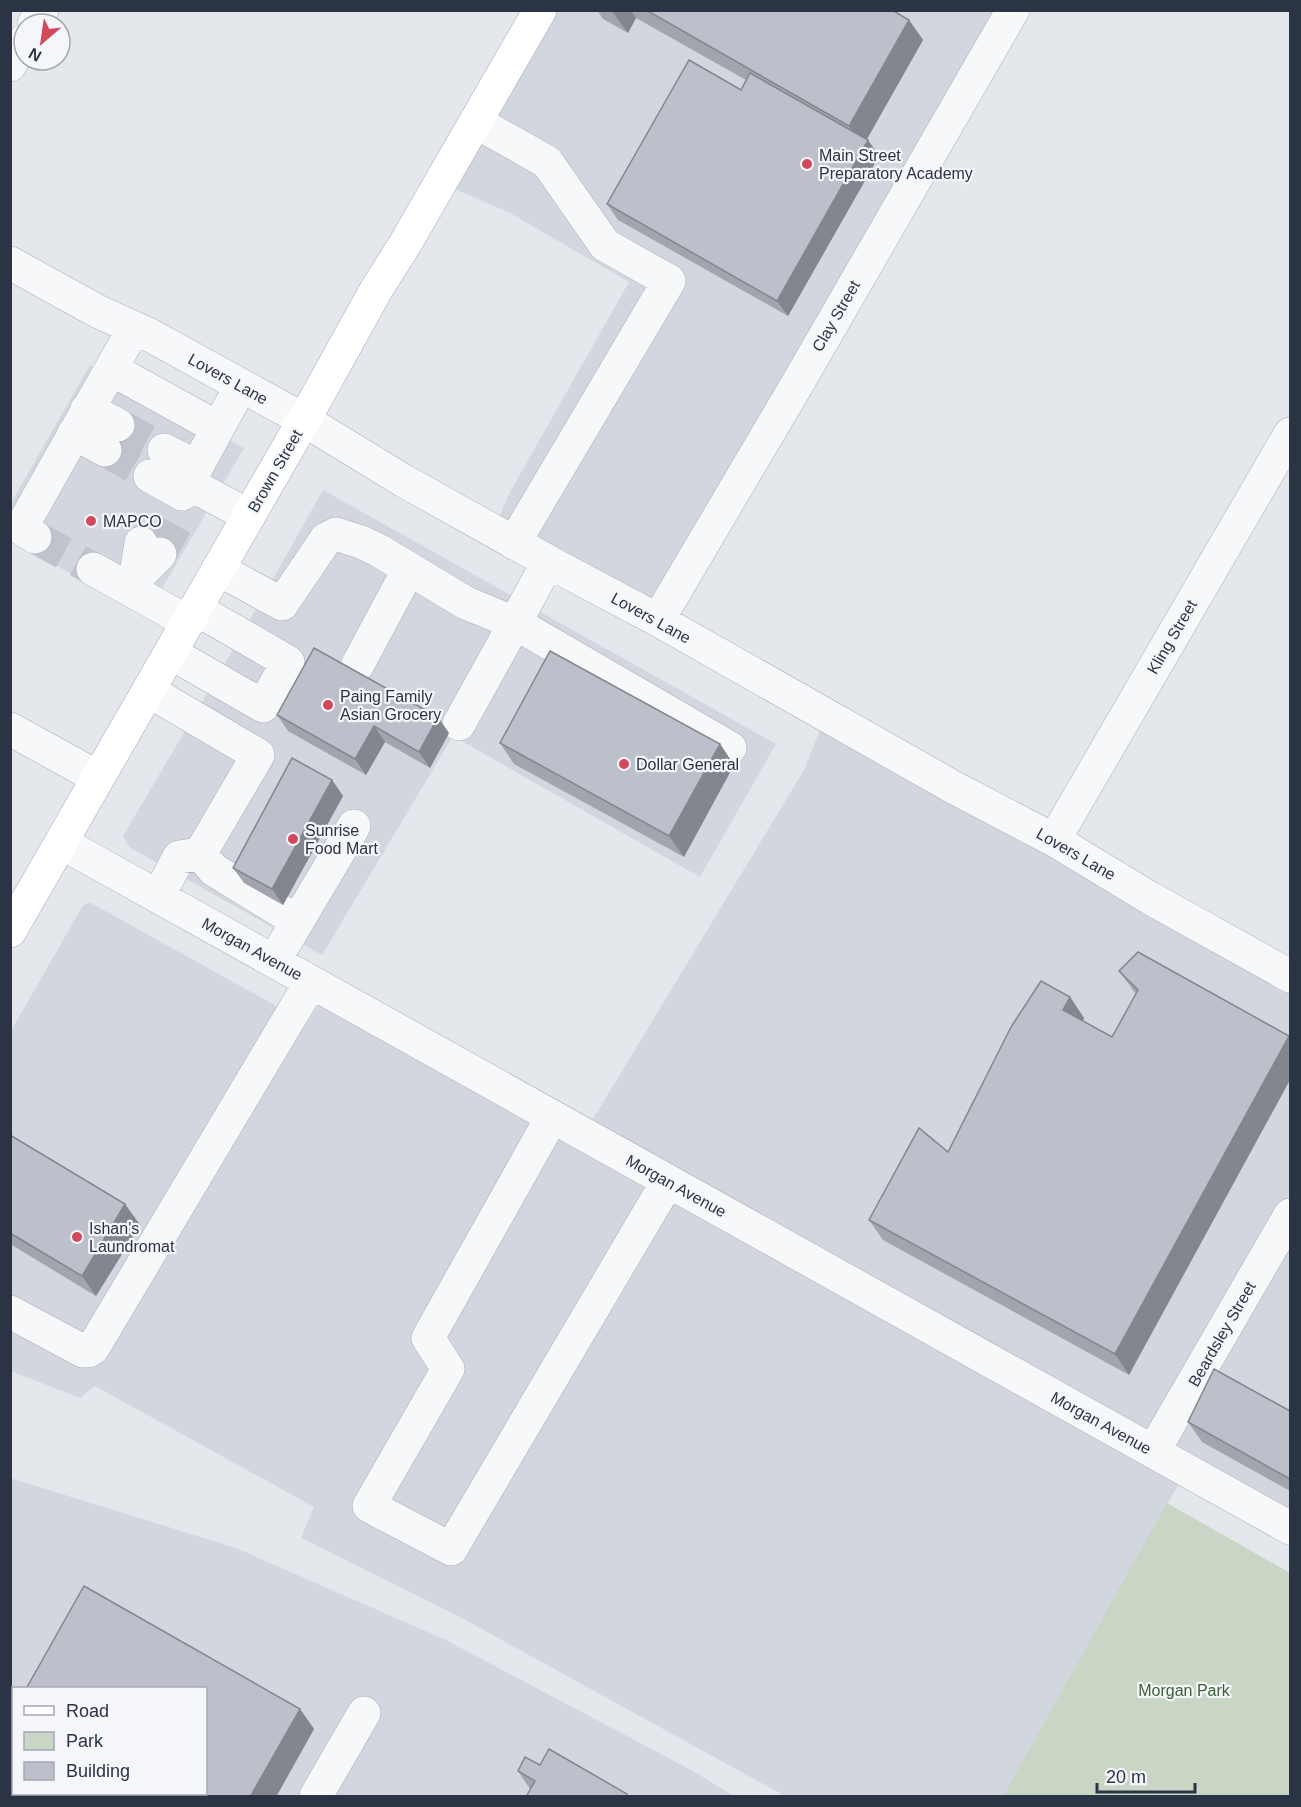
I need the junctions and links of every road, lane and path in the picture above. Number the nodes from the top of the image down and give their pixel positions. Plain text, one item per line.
1 (540, 10) edge
2 (1013, 10) edge
3 (476, 122) junction
4 (10, 262) edge
5 (134, 328) junction
6 (111, 369) junction
7 (241, 386) junction
8 (304, 420) junction
9 (81, 421) junction
10 (218, 428) junction
11 (1290, 434) edge
12 (111, 437) tunnel mouth
13 (249, 516) junction
14 (35, 537) tunnel mouth
15 (514, 543) junction
16 (150, 549) tunnel mouth
17 (548, 562) junction
18 (93, 569) tunnel mouth
19 (218, 569) junction
20 (409, 569) junction
21 (132, 584) junction
22 (192, 616) junction
23 (658, 620) junction
24 (516, 623) junction
25 (171, 653) junction
26 (357, 666) dead end
27 (149, 691) junction
28 (263, 706) junction
29 (459, 724) dead end
30 (10, 729) edge
31 (241, 744) junction
32 (730, 748) dead end
33 (97, 777) junction
34 (354, 826) dead end
35 (1054, 840) junction
36 (62, 843) junction
37 (200, 854) junction
38 (158, 897) junction
39 (297, 921) junction
40 (10, 931) edge
41 (274, 961) junction
42 (1290, 976) edge
43 (310, 982) junction
44 (552, 1116) junction
45 (668, 1181) junction
46 (1290, 1215) edge
47 (10, 1312) edge
48 (1154, 1452) junction
49 (1290, 1528) edge
50 (364, 1713) dead end
51 (316, 1797) edge

1 - 3 main road, Brown Street
2 - 23 street, Clay Street
3 - 8 main road, Brown Street
3 - 15 street
4 - 5 street, Lovers Lane
5 - 6 street
5 - 7 street, Lovers Lane
6 - 9 street
6 - 10 street
7 - 8 street, Lovers Lane
7 - 10 street
8 - 13 main road, Brown Street
8 - 15 street, Lovers Lane
9 - 12 street
9 - 14 street
10 - 13 street
11 - 35 street, Kling Street
13 - 19 main road, Brown Street
15 - 17 street, Lovers Lane
16 - 21 street
17 - 23 street, Lovers Lane
17 - 24 street
18 - 21 street
19 - 20 street
19 - 22 main road, Brown Street
20 - 24 street
20 - 26 street
21 - 22 street
22 - 25 main road, Brown Street
22 - 28 street
23 - 35 street, Lovers Lane
24 - 29 street
24 - 32 street
25 - 27 main road, Brown Street
25 - 28 street
27 - 31 street
27 - 33 main road, Brown Street
28 - 31 street
30 - 33 street
31 - 37 street
33 - 36 main road, Brown Street
34 - 39 street
35 - 42 street, Lovers Lane
36 - 38 street, Morgan Avenue
36 - 40 main road, Brown Street
37 - 38 street
37 - 39 street
38 - 41 street, Morgan Avenue
39 - 41 street
41 - 43 street, Morgan Avenue
43 - 44 street, Morgan Avenue
43 - 47 street
44 - 45 street, Morgan Avenue
44 - 45 street
45 - 48 street, Morgan Avenue
46 - 48 street, Beardsley Street
48 - 49 street, Morgan Avenue
50 - 51 street

